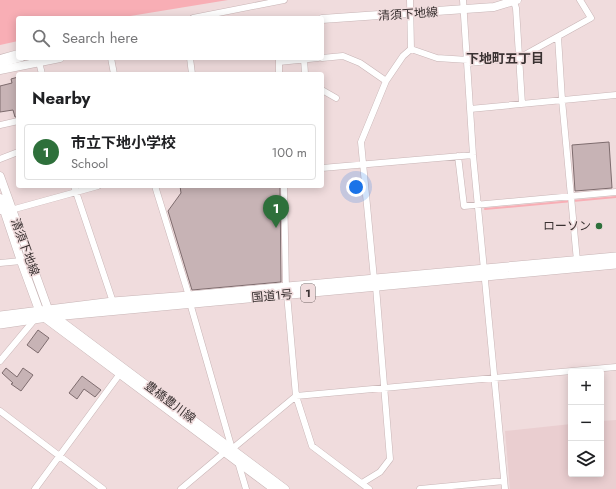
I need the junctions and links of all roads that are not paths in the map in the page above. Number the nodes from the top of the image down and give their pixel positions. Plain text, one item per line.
1 (284, 0) edge
2 (410, 0) edge
3 (463, 0) edge
4 (580, 0) edge
5 (516, 1) edge
6 (464, 10) junction
7 (411, 14) junction
8 (203, 16) edge
9 (324, 19) edge
10 (558, 37) junction
11 (411, 49) junction
12 (16, 54) edge
13 (0, 58) edge
14 (324, 58) edge
15 (519, 58) junction
16 (16, 60) edge
17 (50, 60) edge
18 (111, 60) edge
19 (190, 60) edge
20 (279, 60) edge
21 (304, 60) edge
22 (39, 62) junction
23 (468, 62) junction
24 (0, 64) edge
25 (0, 70) edge
26 (42, 72) edge
27 (114, 72) edge
28 (192, 72) edge
29 (279, 72) edge
30 (305, 72) edge
31 (386, 81) junction
32 (324, 91) edge
33 (616, 95) edge
34 (336, 98) dead end
35 (562, 100) junction
36 (522, 104) junction
37 (470, 109) junction
38 (16, 121) edge
39 (0, 125) edge
40 (16, 153) edge
41 (473, 155) junction
42 (458, 156) junction
43 (0, 159) edge
44 (364, 165) junction
45 (324, 168) edge
46 (0, 176) edge
47 (75, 188) edge
48 (92, 188) edge
49 (156, 188) edge
50 (284, 188) edge
51 (616, 192) edge
52 (76, 193) junction
53 (0, 198) edge
54 (572, 199) junction
55 (479, 205) junction
56 (5, 210) edge
57 (616, 257) edge
58 (21, 261) junction
59 (577, 261) junction
60 (0, 263) edge
61 (616, 264) edge
62 (483, 273) junction
63 (375, 283) junction
64 (287, 291) junction
65 (189, 300) junction
66 (113, 302) junction
67 (44, 314) junction
68 (0, 316) edge
69 (0, 324) edge
70 (0, 361) edge
71 (616, 368) edge
72 (119, 375) junction
73 (493, 378) junction
74 (384, 388) junction
75 (296, 396) junction
76 (0, 411) edge
77 (228, 451) junction
78 (59, 456) junction
79 (238, 462) junction
80 (504, 481) junction
81 (362, 483) junction
82 (454, 487) edge
83 (35, 489) edge
84 (103, 489) edge
85 (181, 489) edge
86 (246, 489) edge
87 (274, 489) edge
88 (285, 489) edge
89 (369, 489) edge
90 (420, 489) edge
91 (505, 489) edge

1 - 8 street
2 - 7 street
3 - 6 street
4 - 10 street
5 - 6 main road, 清須下地線
5 - 15 street
6 - 7 main road, 清須下地線
6 - 23 street
7 - 9 main road, 清須下地線
7 - 11 street
10 - 15 street
10 - 35 street
11 - 23 street
11 - 31 street
12 - 13 street
14 - 31 street
15 - 23 street
15 - 36 street
16 - 24 street
17 - 22 main road
18 - 27 street
19 - 28 street
20 - 29 street
21 - 30 street
22 - 25 main road
22 - 26 street
23 - 37 street
31 - 44 street
32 - 34 street
33 - 35 street
35 - 36 street
35 - 54 street
36 - 37 street
37 - 41 street
38 - 39 street
40 - 43 street
41 - 42 street
41 - 55 street
42 - 44 street
42 - 55 street
44 - 45 street
44 - 63 street
46 - 56 main road, 清須下地線
47 - 52 street
48 - 52 street
49 - 65 street
50 - 64 street
51 - 54 street
52 - 56 street
52 - 66 street
53 - 56 main road, 清須下地線
54 - 55 street
54 - 59 street
55 - 62 street
56 - 58 main road, 清須下地線
56 - 67 main road, 清須下地線
57 - 59 highway, 国道1号 / 1
58 - 60 street
58 - 67 main road, 清須下地線
59 - 62 highway, 国道1号 / 1
61 - 62 highway, 国道1号 / 1
62 - 63 highway, 国道1号 / 1
62 - 73 street
63 - 64 highway, 国道1号 / 1
63 - 74 street
64 - 65 highway, 国道1号 / 1
64 - 75 street
65 - 66 highway, 国道1号 / 1
65 - 67 highway, 国道1号 / 1
65 - 77 street
66 - 67 highway, 国道1号 / 1
67 - 68 highway, 国道1号 / 1
67 - 69 highway, 国道1号 / 1
67 - 70 street
67 - 72 main road, 豊橋豊川線
67 - 77 main road, 豊橋豊川線
71 - 73 street
72 - 77 main road, 豊橋豊川線
72 - 78 street
73 - 74 street
73 - 80 street
74 - 75 street
74 - 81 street
75 - 77 street
75 - 81 street
76 - 78 street
77 - 79 main road, 豊橋豊川線
77 - 85 street
77 - 88 main road, 豊橋豊川線
78 - 83 street
78 - 84 street
79 - 86 street
79 - 87 main road, 豊橋豊川線
80 - 82 street
80 - 91 street
81 - 89 street
82 - 90 street

